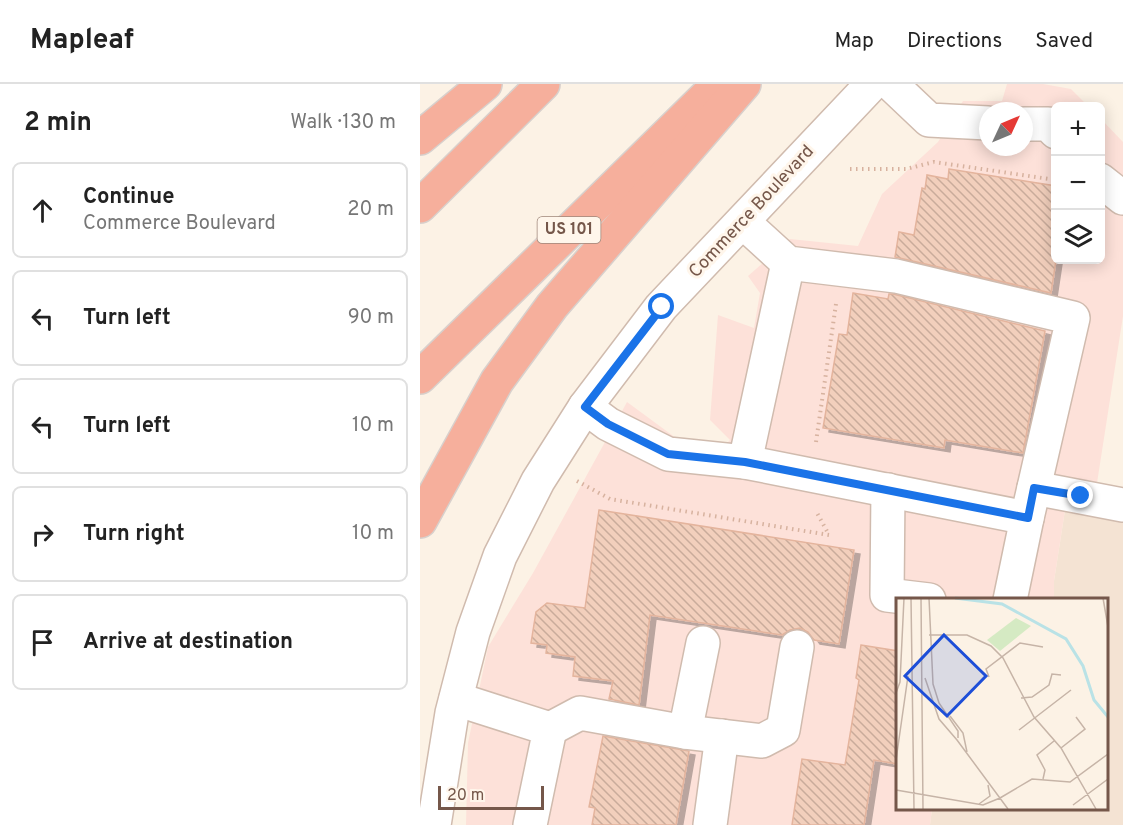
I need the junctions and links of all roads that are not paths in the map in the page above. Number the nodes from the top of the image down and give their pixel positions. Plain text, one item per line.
1 (485, 84) edge
2 (543, 84) edge
3 (718, 84) edge
4 (744, 84) edge
5 (872, 84) edge
6 (891, 84) edge
7 (979, 123) edge
8 (1033, 123) edge
9 (1051, 127) edge
10 (420, 138) edge
11 (1105, 183) edge
12 (1123, 198) edge
13 (420, 206) edge
14 (743, 222) junction
15 (788, 264) junction
16 (420, 377) edge
17 (585, 407) junction
18 (745, 462) junction
19 (888, 490) junction
20 (1031, 503) junction
21 (1123, 505) edge
22 (420, 521) edge
23 (912, 598) edge
24 (1010, 598) edge
25 (703, 643) dead end
26 (797, 647) dead end
27 (456, 699) junction
28 (550, 729) junction
29 (685, 732) junction
30 (722, 736) junction
31 (438, 816) edge
32 (530, 825) edge
33 (710, 825) edge

1 - 10 highway
2 - 13 highway
3 - 16 highway, US 101
4 - 22 highway
5 - 14 street, Commerce Boulevard
6 - 7 street
8 - 9 street
11 - 12 street
14 - 15 street
14 - 17 street, Commerce Boulevard
15 - 18 street
15 - 20 street
17 - 18 street
17 - 27 street, Commerce Boulevard
18 - 19 street
19 - 20 street
19 - 23 street
20 - 21 street
20 - 24 street
25 - 29 street
26 - 30 street
27 - 28 street
27 - 31 street, Commerce Boulevard
28 - 29 street
28 - 32 street
29 - 30 street
30 - 33 street

